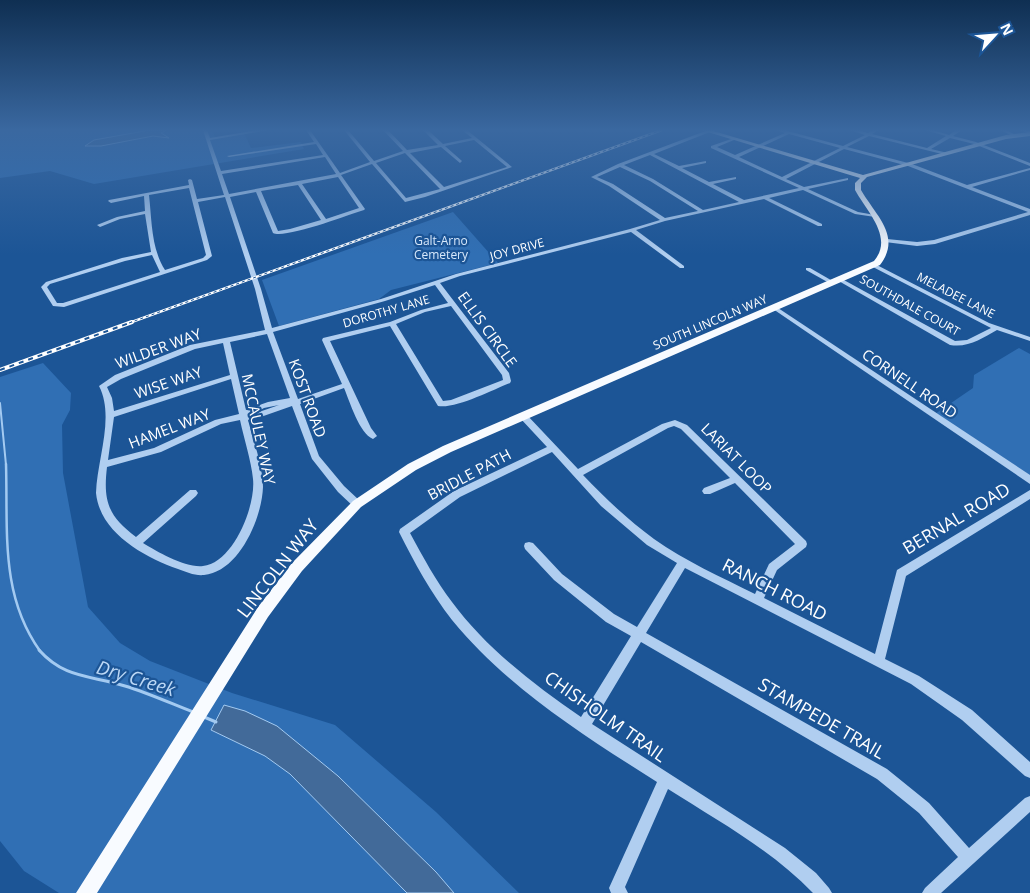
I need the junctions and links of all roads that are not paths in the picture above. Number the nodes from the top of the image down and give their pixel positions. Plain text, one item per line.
1 (227, 172) edge
2 (336, 172) edge
3 (347, 172) edge
4 (381, 172) edge
5 (426, 172) edge
6 (493, 172) edge
7 (605, 172) edge
8 (636, 172) edge
9 (685, 172) edge
10 (766, 172) edge
11 (797, 172) edge
12 (844, 172) edge
13 (880, 172) edge
14 (925, 172) edge
15 (1020, 172) edge
16 (219, 173) joint
17 (338, 175) junction
18 (863, 177) junction
19 (734, 178) dead end
20 (846, 178) dead end
21 (284, 179) dead end
22 (782, 179) junction
23 (190, 180) dead end
24 (299, 183) junction
25 (708, 184) junction
26 (286, 185) junction
27 (191, 186) junction
28 (966, 187) junction
29 (443, 189) junction
30 (804, 189) junction
31 (258, 190) junction
32 (146, 194) junction
33 (227, 196) junction
34 (764, 197) junction
35 (111, 201) dead end
36 (196, 201) junction
37 (742, 201) junction
38 (702, 211) junction
39 (148, 212) junction
40 (1030, 212) edge
41 (873, 216) junction
42 (324, 220) junction
43 (664, 220) junction
44 (100, 225) dead end
45 (820, 225) dead end
46 (632, 230) junction
47 (887, 241) junction
48 (153, 253) junction
49 (873, 265) junction
50 (682, 267) dead end
51 (808, 269) dead end
52 (164, 273) junction
53 (837, 281) junction
54 (436, 282) junction
55 (452, 304) junction
56 (775, 308) junction
57 (392, 323) junction
58 (996, 328) junction
59 (270, 331) junction
60 (1030, 339) edge
61 (326, 340) joint
62 (226, 341) junction
63 (234, 376) junction
64 (346, 385) junction
65 (295, 401) junction
66 (111, 415) junction
67 (244, 416) junction
68 (523, 416) junction
69 (373, 436) dead end
70 (553, 448) junction
71 (104, 465) junction
72 (576, 474) junction
73 (736, 479) junction
74 (1030, 480) edge
75 (707, 492) dead end
76 (193, 493) dead end
77 (1030, 494) edge
78 (357, 504) junction
79 (404, 532) joint
80 (136, 543) junction
81 (528, 546) dead end
82 (683, 562) junction
83 (214, 568) joint
84 (758, 600) junction
85 (638, 635) junction
86 (879, 661) junction
87 (584, 725) junction
88 (1030, 771) edge
89 (665, 779) junction
90 (1030, 803) edge
91 (968, 857) junction
92 (86, 893) edge
93 (620, 893) edge
94 (824, 893) edge
95 (930, 893) edge

1 - 16 street
2 - 17 street
3 - 17 street
4 - 29 street
5 - 29 street
6 - 29 street
7 - 43 street
8 - 38 street
9 - 25 street
10 - 22 street
11 - 22 street
12 - 18 main road
13 - 18 main road
14 - 28 street
15 - 28 street
16 - 33 street, KOST ROAD
17 - 24 street
17 - 42 street
18 - 41 main road
19 - 25 street
20 - 30 street, JOY DRIVE
21 - 26 street
22 - 30 street
23 - 27 street
24 - 26 street
24 - 42 street
25 - 37 street
26 - 31 street
27 - 32 street
27 - 36 street
28 - 40 street
30 - 34 street, JOY DRIVE
30 - 41 street
31 - 33 street
31 - 42 street
32 - 35 street
32 - 39 street
33 - 36 street
33 - 59 street, KOST ROAD
34 - 37 street, JOY DRIVE
34 - 45 street
36 - 52 street
37 - 38 street, JOY DRIVE
38 - 43 street, JOY DRIVE
39 - 44 street
39 - 48 street
40 - 47 street
41 - 47 main road
43 - 46 street, JOY DRIVE
46 - 50 street
46 - 54 street, JOY DRIVE
47 - 49 main road
48 - 52 street
48 - 52 street
49 - 53 main road, SOUTH LINCOLN WAY
49 - 58 street, MELADEE LANE
51 - 53 street
53 - 56 main road, SOUTH LINCOLN WAY
53 - 58 street, SOUTHDALE COURT
54 - 55 street, ELLIS CIRCLE
54 - 59 street, JOY DRIVE
55 - 57 street, DOROTHY LANE
55 - 57 street, ELLIS CIRCLE
56 - 68 main road, SOUTH LINCOLN WAY
56 - 74 street, CORNELL ROAD
57 - 61 street, DOROTHY LANE
58 - 60 street, MELADEE LANE
59 - 62 street, WILDER WAY
59 - 65 street, KOST ROAD
61 - 64 street
62 - 63 street, MCCAULEY WAY
62 - 66 street, WILDER WAY
63 - 66 street, WISE WAY
63 - 67 street, MCCAULEY WAY
64 - 65 street, HAMEL WAY
64 - 69 street
65 - 67 street, HAMEL WAY
65 - 78 street, KOST ROAD
66 - 71 street, WILDER WAY
67 - 71 street, HAMEL WAY
67 - 83 street, MCCAULEY WAY
68 - 70 street, RANCH ROAD
68 - 78 main road, SOUTH LINCOLN WAY
70 - 72 street, RANCH ROAD
70 - 79 street, BRIDLE PATH
71 - 80 street, WILDER WAY
72 - 73 street, LARIAT LOOP
72 - 82 street, RANCH ROAD
73 - 75 street
73 - 84 street, LARIAT LOOP
76 - 80 street
77 - 86 street, BERNAL ROAD
78 - 92 main road, LINCOLN WAY
79 - 87 street, CHISHOLM TRAIL
80 - 83 street, WILDER WAY
81 - 85 street, STAMPEDE TRAIL
82 - 84 street, RANCH ROAD
82 - 85 street
84 - 86 street, RANCH ROAD
85 - 87 street
85 - 91 street, STAMPEDE TRAIL
86 - 88 street, RANCH ROAD
87 - 89 street, CHISHOLM TRAIL
89 - 93 street
89 - 94 street, CHISHOLM TRAIL
90 - 91 street
91 - 95 street

